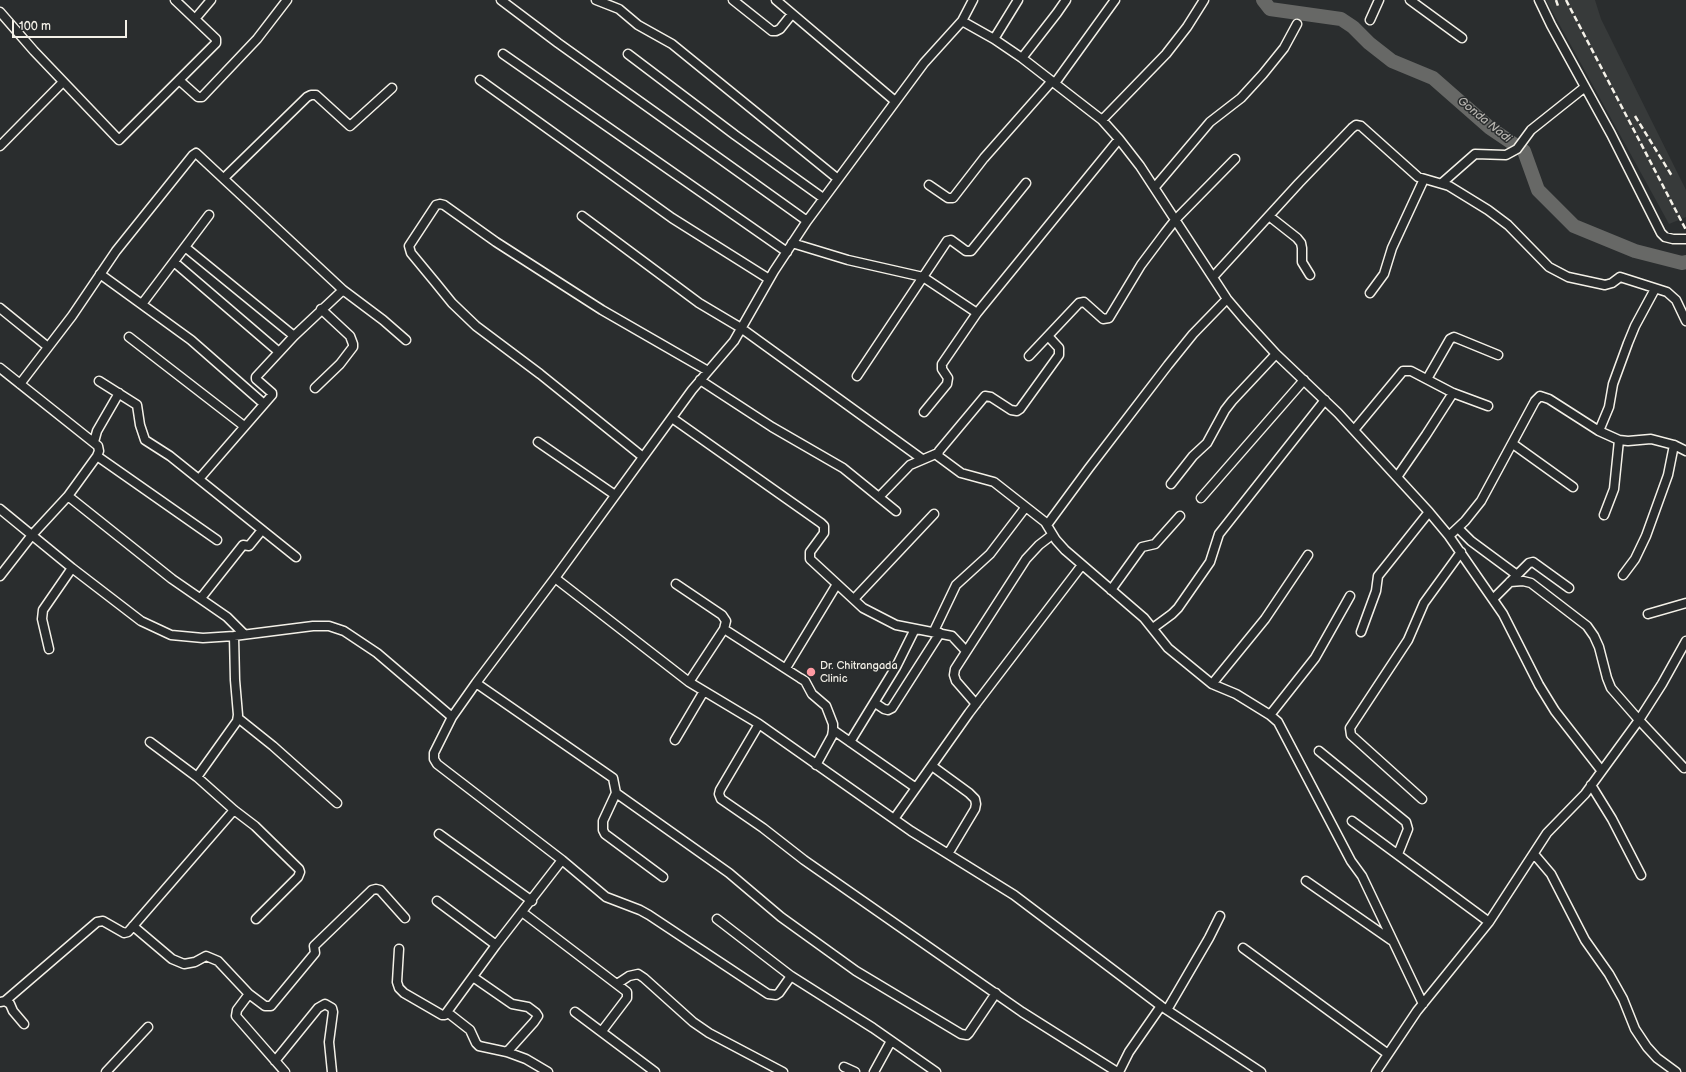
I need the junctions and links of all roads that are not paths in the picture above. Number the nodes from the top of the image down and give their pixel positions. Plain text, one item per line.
1 (175, 0) edge
2 (211, 0) edge
3 (287, 0) edge
4 (501, 0) edge
5 (596, 0) edge
6 (734, 0) edge
7 (776, 0) edge
8 (973, 0) edge
9 (1018, 0) edge
10 (1066, 0) edge
11 (1115, 0) edge
12 (1204, 0) edge
13 (1379, 0) edge
14 (1539, 0) edge
15 (1414, 1) edge
16 (0, 12) edge
17 (792, 14) junction
18 (195, 20) junction
19 (1370, 20) dead end
20 (962, 21) junction
21 (1297, 24) dead end
22 (1462, 38) dead end
23 (994, 39) junction
24 (503, 54) dead end
25 (628, 54) dead end
26 (1022, 58) junction
27 (179, 80) junction
28 (480, 80) dead end
29 (63, 82) junction
30 (1053, 82) junction
31 (1585, 87) junction
32 (392, 88) dead end
33 (895, 102) junction
34 (1102, 120) junction
35 (1119, 139) junction
36 (0, 146) edge
37 (1235, 159) dead end
38 (224, 178) junction
39 (838, 179) junction
40 (1424, 179) junction
41 (1026, 183) dead end
42 (1442, 183) junction
43 (929, 185) dead end
44 (1154, 187) junction
45 (823, 198) junction
46 (209, 215) dead end
47 (582, 216) dead end
48 (1269, 216) junction
49 (1176, 219) junction
50 (807, 222) junction
51 (1686, 239) edge
52 (792, 243) junction
53 (185, 247) junction
54 (787, 252) junction
55 (174, 262) junction
56 (100, 274) junction
57 (1310, 275) dead end
58 (923, 277) junction
59 (1213, 277) junction
60 (770, 279) junction
61 (1655, 289) junction
62 (343, 290) junction
63 (1370, 293) dead end
64 (1227, 298) junction
65 (142, 304) junction
66 (0, 308) edge
67 (321, 309) junction
68 (976, 313) junction
69 (1686, 321) edge
70 (741, 328) junction
71 (294, 336) junction
72 (1048, 336) junction
73 (129, 337) dead end
74 (406, 340) dead end
75 (48, 347) junction
76 (279, 352) junction
77 (1276, 354) junction
78 (1498, 355) dead end
79 (1029, 356) dead end
80 (0, 368) edge
81 (708, 371) junction
82 (857, 376) dead end
83 (1427, 379) junction
84 (700, 380) junction
85 (1304, 380) junction
86 (99, 381) dead end
87 (20, 384) junction
88 (315, 388) dead end
89 (119, 393) junction
90 (1453, 393) junction
91 (1325, 400) junction
92 (264, 404) junction
93 (1488, 406) dead end
94 (924, 412) dead end
95 (672, 418) junction
96 (244, 426) junction
97 (1354, 430) junction
98 (1599, 431) junction
99 (1619, 440) junction
100 (94, 442) junction
101 (538, 442) dead end
102 (1513, 444) junction
103 (1674, 445) junction
104 (1686, 451) edge
105 (938, 453) junction
106 (97, 456) junction
107 (643, 457) junction
108 (922, 459) junction
109 (1397, 477) junction
110 (199, 479) junction
111 (1171, 484) dead end
112 (1573, 487) dead end
113 (615, 495) junction
114 (68, 496) junction
115 (879, 497) junction
116 (1201, 498) dead end
117 (1024, 508) junction
118 (0, 509) edge
119 (896, 511) dead end
120 (1429, 512) junction
121 (934, 514) dead end
122 (1604, 515) dead end
123 (1180, 516) dead end
124 (1048, 525) junction
125 (1458, 528) junction
126 (262, 530) junction
127 (32, 535) junction
128 (1052, 535) junction
129 (1449, 536) junction
130 (217, 540) dead end
131 (1461, 552) junction
132 (1308, 555) dead end
133 (296, 557) dead end
134 (1082, 565) junction
135 (72, 568) junction
136 (1623, 575) dead end
137 (0, 576) edge
138 (1517, 576) junction
139 (555, 578) junction
140 (1510, 582) junction
141 (676, 584) dead end
142 (837, 584) junction
143 (1569, 588) dead end
144 (1111, 590) junction
145 (1350, 596) dead end
146 (201, 598) junction
147 (854, 599) junction
148 (1493, 599) junction
149 (1686, 603) edge
150 (1648, 614) dead end
151 (1153, 628) junction
152 (724, 629) junction
153 (915, 629) junction
154 (937, 632) junction
155 (1361, 632) dead end
156 (244, 634) junction
157 (234, 636) junction
158 (1686, 641) edge
159 (49, 649) dead end
160 (966, 651) junction
161 (786, 668) junction
162 (689, 682) junction
163 (476, 683) junction
164 (1212, 684) junction
165 (704, 691) junction
166 (875, 703) junction
167 (976, 704) junction
168 (1270, 715) junction
169 (452, 717) junction
170 (238, 718) junction
171 (1639, 720) junction
172 (758, 724) junction
173 (833, 730) junction
174 (675, 740) dead end
175 (150, 742) dead end
176 (850, 742) junction
177 (1319, 751) dead end
178 (816, 765) junction
179 (932, 766) junction
180 (1684, 768) dead end
181 (1601, 770) junction
182 (197, 778) junction
183 (1591, 785) junction
184 (916, 788) junction
185 (616, 793) junction
186 (1422, 799) dead end
187 (337, 803) dead end
188 (234, 810) junction
189 (894, 819) junction
190 (1352, 821) dead end
191 (438, 834) dead end
192 (948, 854) junction
193 (1398, 854) junction
194 (1534, 854) junction
195 (562, 860) junction
196 (1641, 875) dead end
197 (663, 877) dead end
198 (1306, 881) dead end
199 (437, 901) dead end
200 (532, 901) junction
201 (522, 912) junction
202 (1220, 916) dead end
203 (405, 918) dead end
204 (256, 919) dead end
205 (717, 919) dead end
206 (1489, 922) junction
207 (133, 926) junction
208 (1391, 940) junction
209 (496, 945) junction
210 (1243, 948) dead end
211 (399, 949) dead end
212 (791, 976) junction
213 (473, 977) junction
214 (617, 984) junction
215 (996, 993) junction
216 (249, 994) junction
217 (3, 1002) edge
218 (1422, 1004) junction
219 (1164, 1008) junction
220 (447, 1012) junction
221 (575, 1012) dead end
222 (24, 1024) dead end
223 (148, 1027) dead end
224 (602, 1031) junction
225 (891, 1041) junction
226 (507, 1052) junction
227 (1388, 1054) junction
228 (275, 1061) junction
229 (844, 1067) dead end
230 (106, 1072) edge
231 (285, 1072) edge
232 (332, 1072) edge
233 (548, 1072) edge
234 (655, 1072) edge
235 (783, 1072) edge
236 (855, 1072) edge
237 (874, 1072) edge
238 (936, 1072) edge
239 (1118, 1072) edge
240 (1261, 1072) edge
241 (1376, 1072) edge
242 (1676, 1072) edge

1 - 18 street
2 - 18 street
3 - 27 street
4 - 50 street
5 - 39 street
6 - 17 street
7 - 17 street
8 - 20 street
9 - 23 street
10 - 26 street
11 - 30 street
12 - 34 street
13 - 19 street
14 - 31 street
15 - 22 street
16 - 29 street
17 - 33 street
18 - 27 street
20 - 23 street
20 - 33 street
21 - 44 street
23 - 26 street
24 - 54 street
25 - 45 street
26 - 30 street
27 - 29 street
28 - 60 street
29 - 36 street
30 - 34 street
30 - 43 street
31 - 42 street
31 - 51 street
32 - 38 street
33 - 39 street
34 - 35 street
35 - 44 street
35 - 68 street
37 - 49 street
38 - 56 street
38 - 62 street
39 - 45 street
40 - 42 street
40 - 48 street
40 - 63 street
41 - 58 street
42 - 61 street
44 - 49 street
45 - 50 street
46 - 53 street
47 - 70 street
48 - 57 street
48 - 59 street
49 - 59 street
49 - 72 street
50 - 52 street
52 - 54 street
52 - 58 street
53 - 55 street
53 - 71 street
54 - 60 street
55 - 65 street
55 - 76 street
56 - 65 street
56 - 75 street
58 - 68 street
58 - 82 street
59 - 64 street
60 - 70 street
61 - 69 street
61 - 98 street
62 - 67 street
62 - 74 street
64 - 77 street
64 - 124 street
65 - 92 street
66 - 75 street
67 - 71 street
67 - 88 street
68 - 94 street
70 - 81 street
70 - 108 street
71 - 76 street
72 - 79 street
72 - 105 street
73 - 96 street
75 - 87 street
76 - 92 street
77 - 85 street
77 - 111 street
78 - 83 street
80 - 87 street
81 - 84 street
81 - 107 street
83 - 90 street
83 - 97 street
84 - 95 street
84 - 115 street
85 - 91 street
85 - 116 street
86 - 89 street
87 - 100 street
89 - 100 street
89 - 110 street
90 - 93 street
90 - 109 street
91 - 97 street
91 - 151 street
92 - 96 street
95 - 107 street
95 - 142 street
96 - 110 street
97 - 109 street
98 - 99 street
98 - 102 street
99 - 103 street
99 - 122 street
100 - 106 street
101 - 113 street
102 - 112 street
102 - 125 street
103 - 104 street
103 - 136 street
105 - 108 street
105 - 117 street
106 - 114 street
106 - 130 street
107 - 113 street
108 - 115 street
109 - 120 street
110 - 126 street
113 - 139 street
114 - 127 street
114 - 146 street
115 - 119 street
117 - 124 street
117 - 154 street
118 - 127 street
120 - 129 street
120 - 155 street
121 - 147 street
123 - 144 street
124 - 128 street
125 - 129 street
125 - 138 street
126 - 133 street
126 - 146 street
127 - 135 street
127 - 137 street
128 - 134 street
128 - 160 street
129 - 131 street
131 - 148 street
131 - 186 street
132 - 164 street
134 - 144 street
134 - 167 street
135 - 157 street
135 - 159 street
138 - 140 street
138 - 143 street
139 - 162 street
139 - 163 street
140 - 148 street
140 - 171 street
141 - 152 street
142 - 147 street
142 - 161 street
144 - 151 street
145 - 168 street
146 - 156 street
147 - 153 street
148 - 181 street
149 - 150 street
151 - 164 street
152 - 161 street
152 - 162 street
153 - 154 street
153 - 166 street
154 - 160 street
154 - 166 street
156 - 157 street
156 - 169 street
157 - 170 street
158 - 171 street
160 - 167 street
161 - 173 street
162 - 165 street
163 - 169 street
163 - 185 street
164 - 168 street
165 - 172 street
165 - 174 street
166 - 176 street
167 - 179 street
168 - 208 street
169 - 195 street
170 - 182 street
170 - 187 street
171 - 180 street
171 - 181 street
172 - 178 street
172 - 215 street
173 - 176 street
173 - 178 street
175 - 182 street
176 - 184 street
177 - 193 street
178 - 189 street
179 - 184 street
179 - 192 street
181 - 183 street
182 - 188 street
183 - 194 street
183 - 196 street
184 - 189 street
185 - 197 street
185 - 215 street
188 - 204 street
188 - 207 street
189 - 192 street
190 - 193 street
191 - 200 street
192 - 219 street
193 - 206 street
194 - 206 street
194 - 242 street
195 - 200 street
195 - 212 street
198 - 208 street
199 - 209 street
200 - 201 street
201 - 209 street
201 - 214 street
202 - 219 street
203 - 216 street
205 - 212 street
206 - 218 street
207 - 216 street
207 - 217 street
208 - 218 street
209 - 213 street
210 - 227 street
211 - 220 street
212 - 225 street
213 - 220 street
213 - 226 street
214 - 224 street
214 - 235 street
215 - 239 street
216 - 228 street
217 - 222 street
218 - 227 street
219 - 239 street
219 - 240 street
220 - 226 street
221 - 224 street
223 - 230 street
224 - 234 street
225 - 237 street
225 - 238 street
226 - 233 street
227 - 241 street
228 - 231 street
228 - 232 street
229 - 236 street

